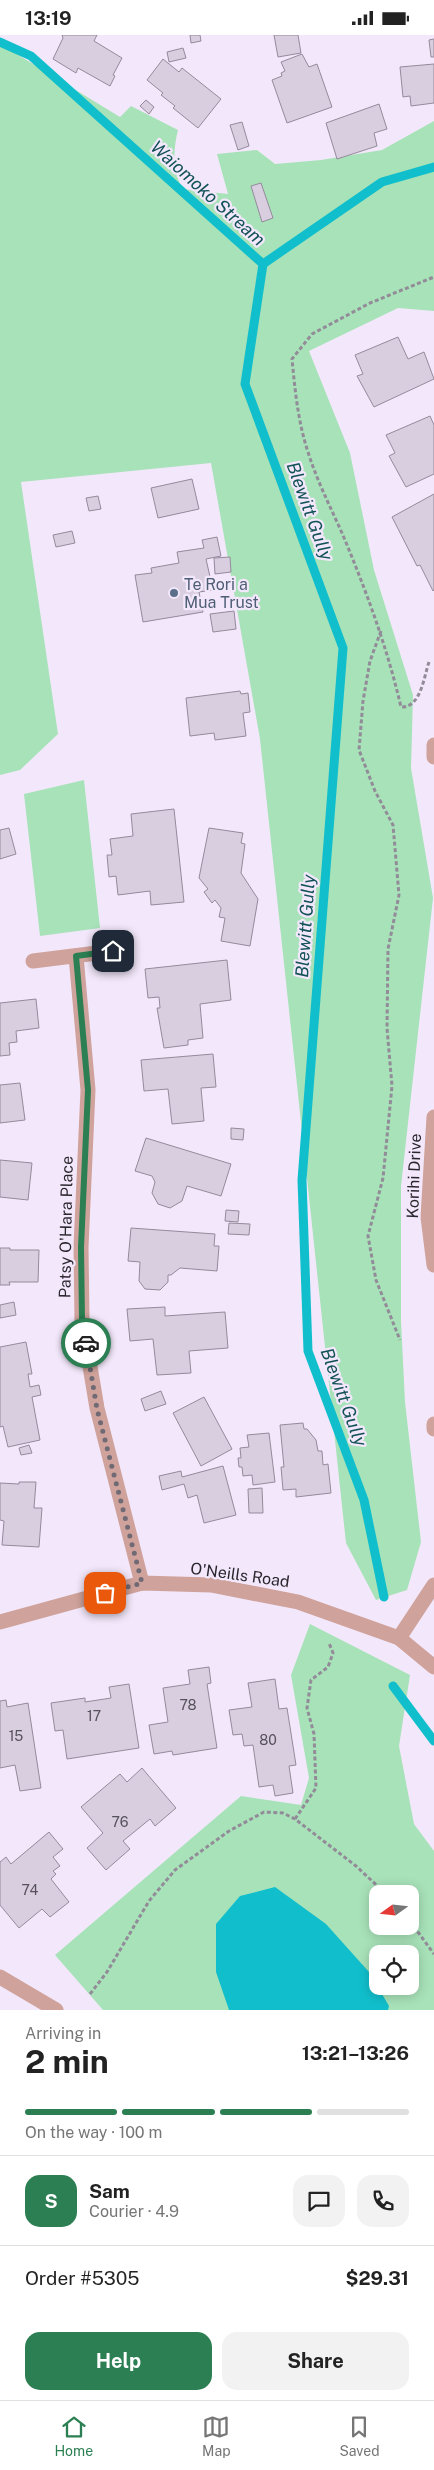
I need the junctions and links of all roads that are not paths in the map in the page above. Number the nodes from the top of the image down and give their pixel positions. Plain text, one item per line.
1 (434, 745) edge
2 (434, 757) edge
3 (113, 951) dead end
4 (76, 956) junction
5 (33, 961) dead end
6 (434, 1117) edge
7 (434, 1265) edge
8 (434, 1424) edge
9 (434, 1429) edge
10 (142, 1583) junction
11 (434, 1585) edge
12 (0, 1622) edge
13 (399, 1638) junction
14 (434, 1667) edge
15 (0, 1977) edge
16 (56, 2010) edge

1 - 2 street
3 - 4 street
4 - 5 street
4 - 10 street, Patsy O'Hara Place
6 - 7 street, Korihi Drive
8 - 9 street
10 - 12 street, O'Neills Road
10 - 13 street, O'Neills Road
11 - 13 street
13 - 14 street, O'Neills Road
15 - 16 street

